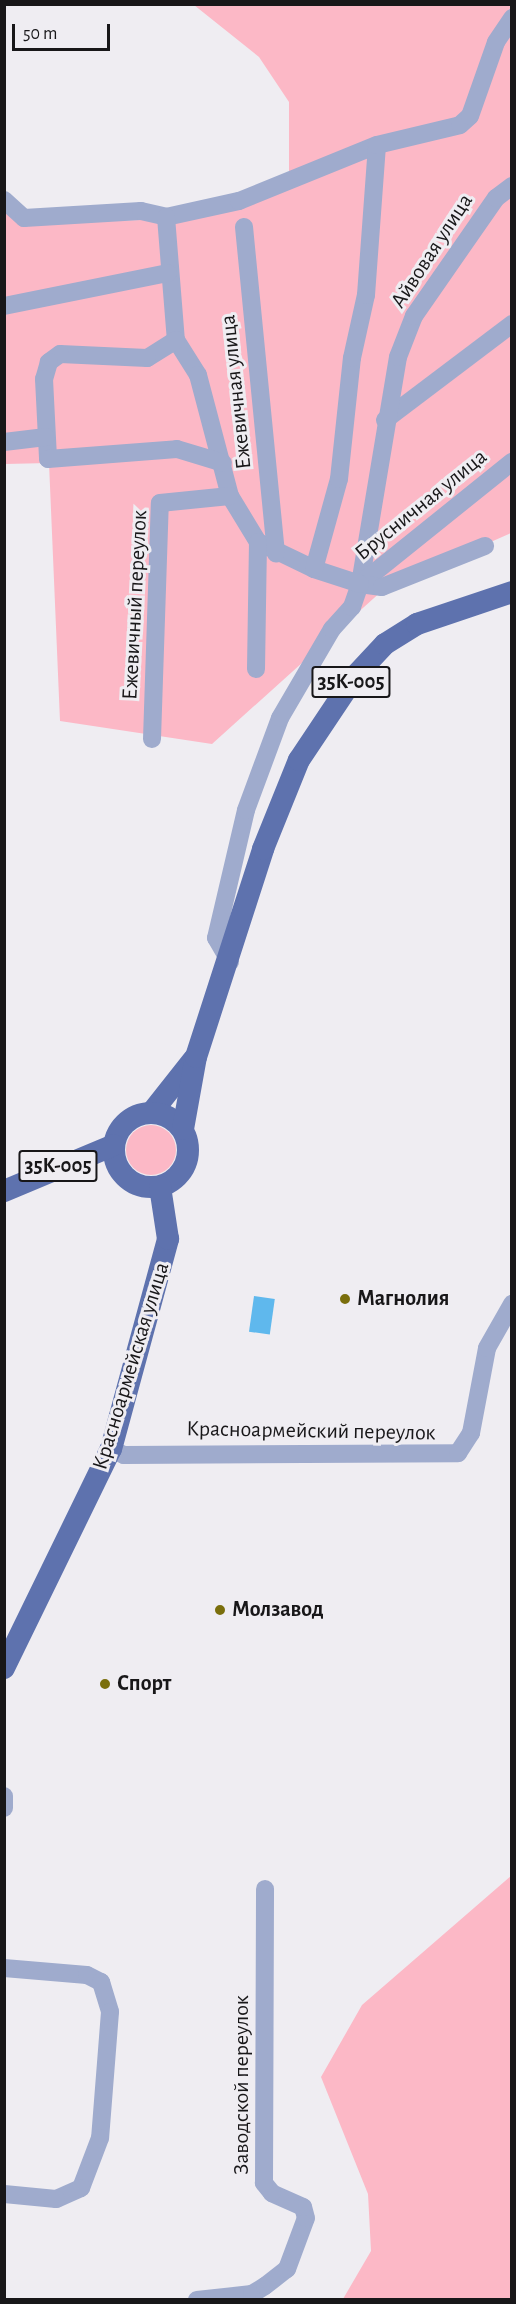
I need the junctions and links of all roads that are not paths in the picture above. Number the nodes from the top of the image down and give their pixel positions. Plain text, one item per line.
1 (512, 18) edge
2 (377, 145) junction
3 (512, 186) edge
4 (4, 200) edge
5 (166, 217) junction
6 (244, 227) dead end
7 (168, 273) junction
8 (4, 306) edge
9 (512, 324) edge
10 (176, 340) junction
11 (385, 420) junction
12 (46, 437) junction
13 (4, 442) edge
14 (512, 462) edge
15 (223, 463) junction
16 (230, 496) junction
17 (258, 542) junction
18 (485, 546) dead end
19 (276, 553) junction
20 (314, 568) junction
21 (360, 584) junction
22 (512, 592) edge
23 (256, 669) dead end
24 (152, 739) dead end
25 (230, 962) junction
26 (196, 1057) junction
27 (152, 1112) junction
28 (183, 1129) junction
29 (114, 1145) junction
30 (160, 1187) junction
31 (4, 1191) edge
32 (512, 1304) edge
33 (111, 1449) junction
34 (4, 1668) edge
35 (265, 1889) dead end
36 (4, 1968) edge
37 (4, 2194) edge
38 (197, 2300) edge

1 - 2 street
2 - 5 street
2 - 20 street
3 - 11 street, Айвовая улица
4 - 5 street
5 - 7 street
6 - 19 street, Ежевичная улица
7 - 8 street
7 - 10 street
9 - 11 street
10 - 12 street
10 - 15 street
11 - 21 street, Айвовая улица
12 - 13 street
12 - 15 street
14 - 21 street, Брусничная улица
15 - 16 street
16 - 17 street
16 - 24 street, Ежевичный переулок
17 - 19 street
17 - 23 street
18 - 21 street
19 - 20 street
20 - 21 street
21 - 25 street
22 - 25 main road, 35К-005
25 - 26 main road, 35К-005
26 - 27 main road, 35К-005
26 - 28 main road, 35К-005
27 - 28 main road
27 - 29 main road, 35К-005
28 - 30 main road, 35К-005
29 - 30 main road, 35К-005
29 - 31 main road, 35К-005
30 - 33 main road, Красноармейская улица
32 - 33 street, Красноармейский переулок
33 - 34 main road, Красноармейская улица
35 - 38 street, Заводской переулок
36 - 37 street

